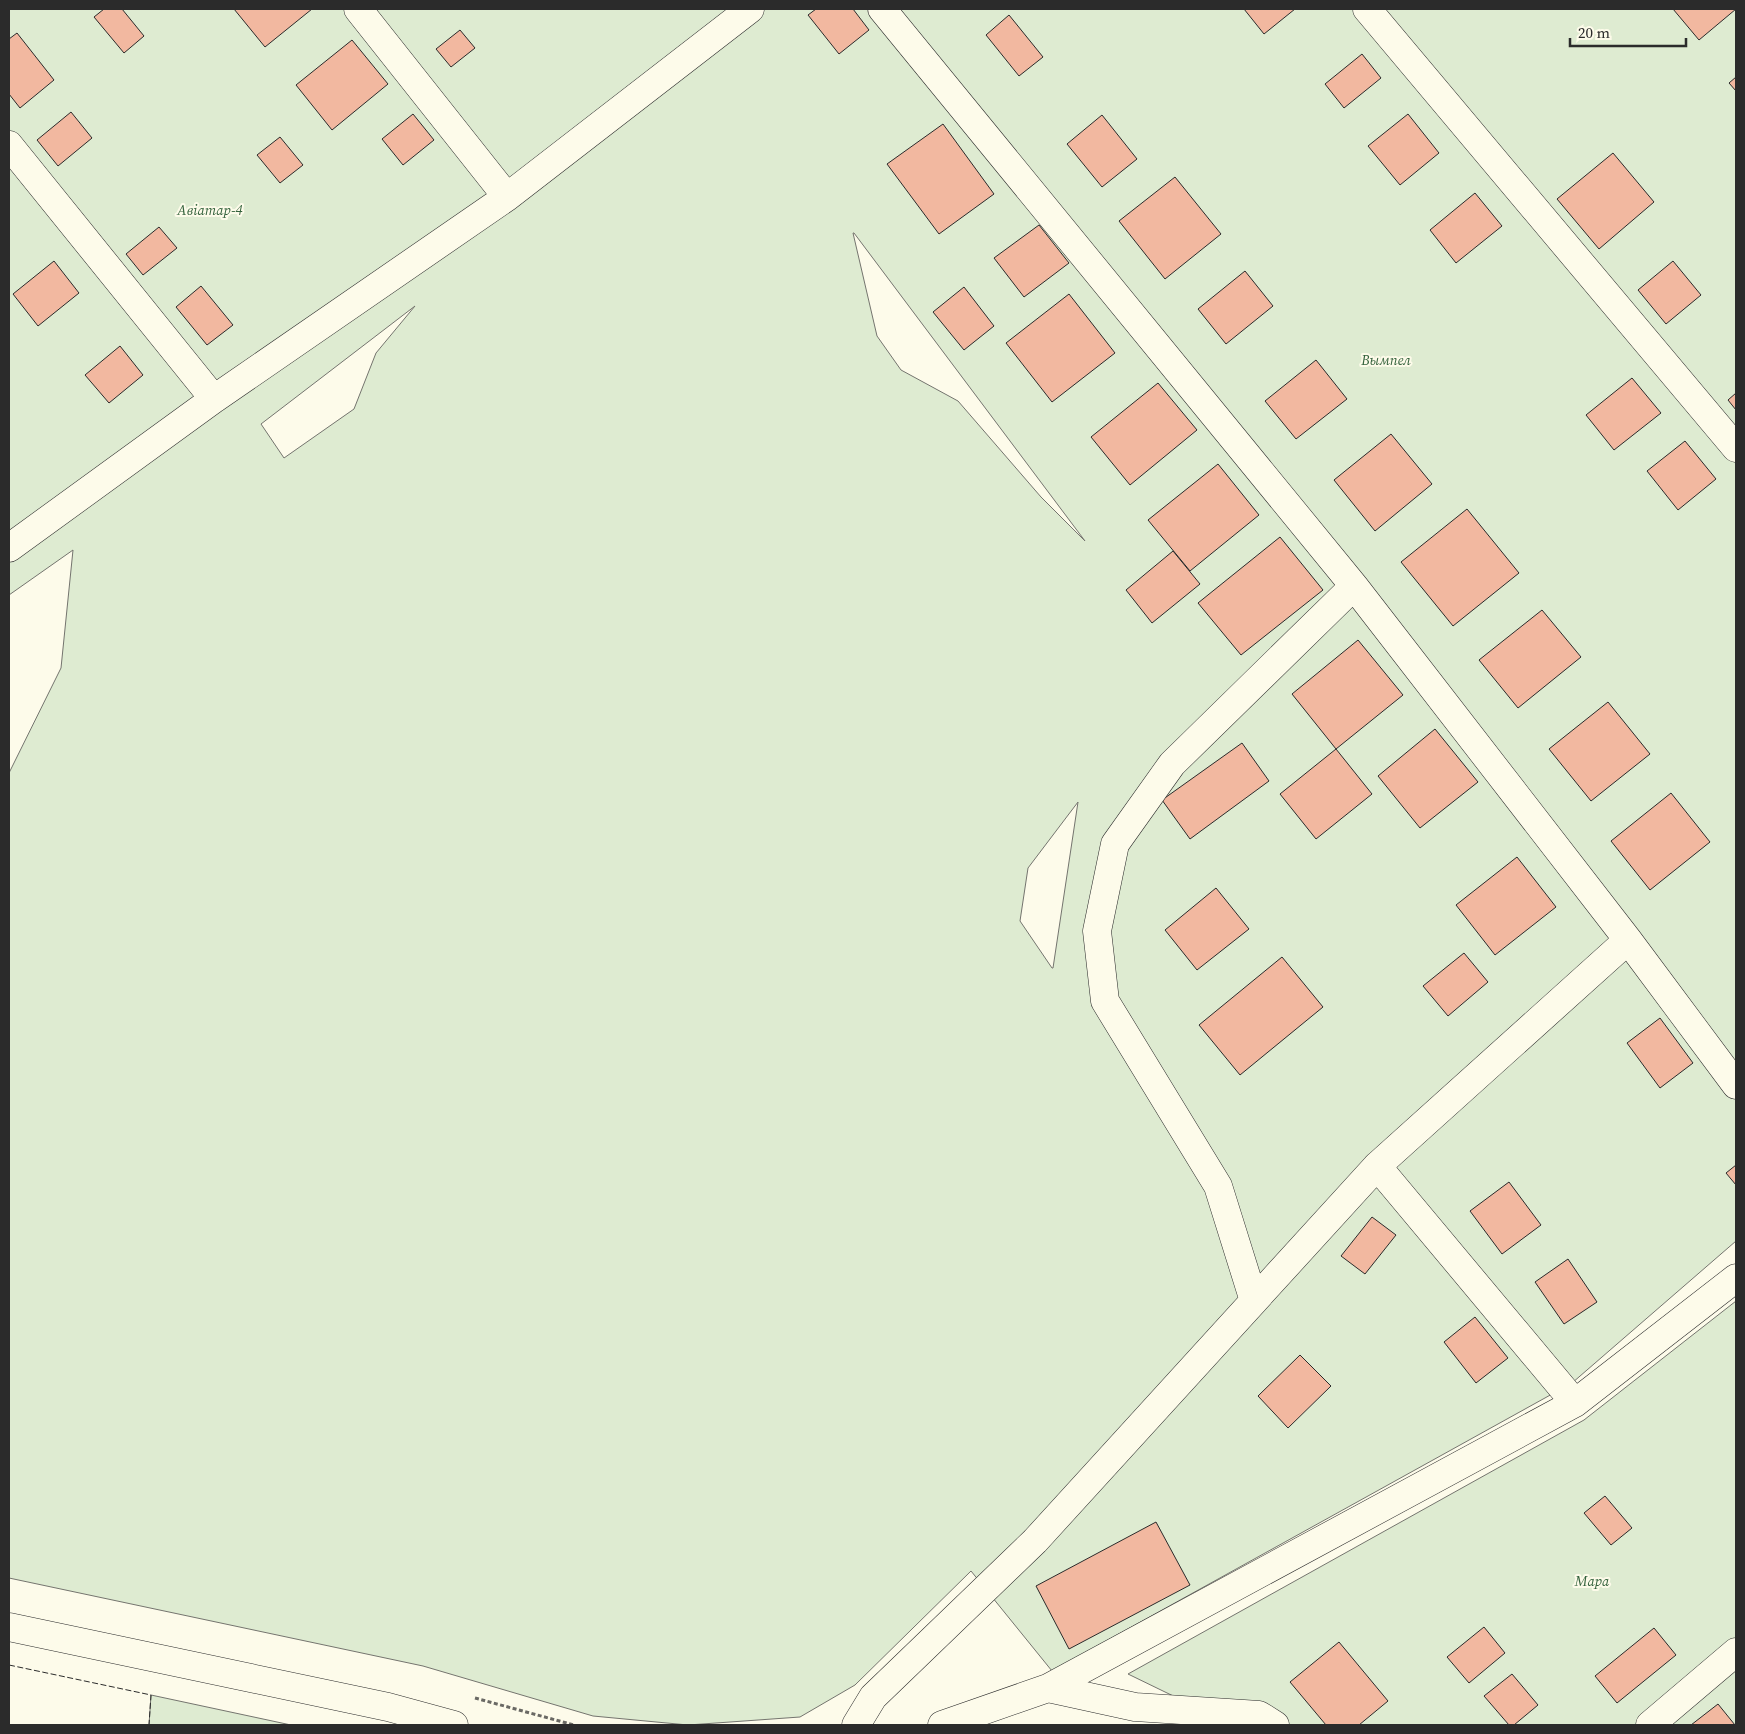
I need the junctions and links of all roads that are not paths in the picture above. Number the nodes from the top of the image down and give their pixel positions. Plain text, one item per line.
1 (358, 9) edge
2 (750, 9) edge
3 (882, 9) edge
4 (1367, 9) edge
5 (9, 145) edge
6 (507, 197) junction
7 (214, 399) junction
8 (1736, 448) edge
9 (9, 548) edge
10 (1354, 586) junction
11 (1628, 940) junction
12 (1736, 1085) edge
13 (1377, 1166) junction
14 (1736, 1278) edge
15 (1254, 1301) junction
16 (1575, 1402) junction
17 (9, 1627) edge
18 (1736, 1652) edge
19 (1048, 1688) junction
20 (396, 1716) edge
21 (454, 1725) edge
22 (856, 1725) edge
23 (942, 1725) edge
24 (1275, 1725) edge
25 (1650, 1725) edge

1 - 6 street
2 - 6 street
3 - 10 street
4 - 8 street
5 - 7 street
6 - 7 street
7 - 9 street
10 - 11 street
10 - 15 street
11 - 12 street
11 - 13 street
13 - 15 street
13 - 16 street
14 - 16 street
15 - 22 street
16 - 19 street
17 - 20 street
18 - 25 street
19 - 23 street
19 - 24 street
20 - 21 street

